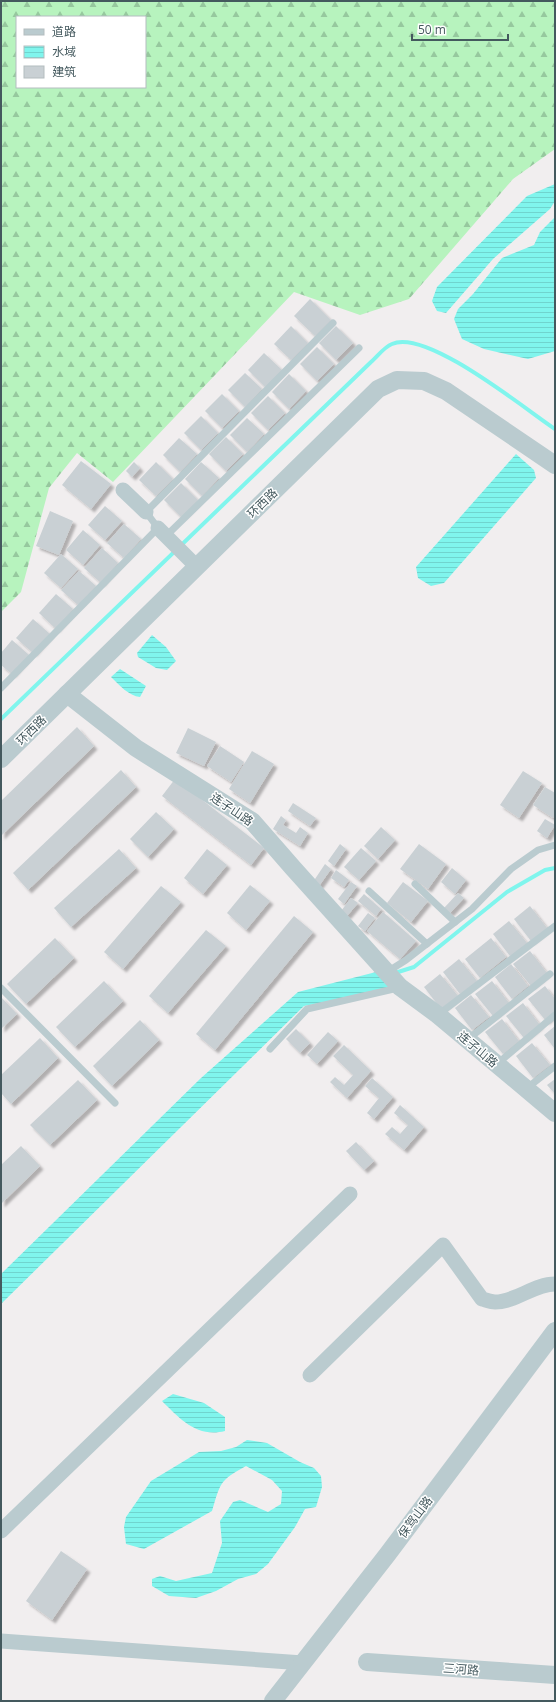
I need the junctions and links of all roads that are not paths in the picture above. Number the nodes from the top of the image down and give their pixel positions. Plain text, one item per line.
1 (333, 323) dead end
2 (359, 348) dead end
3 (555, 465) edge
4 (123, 490) dead end
5 (146, 512) junction
6 (165, 535) junction
7 (197, 567) junction
8 (1, 688) edge
9 (67, 694) junction
10 (1, 759) edge
11 (555, 846) edge
12 (415, 884) dead end
13 (369, 892) dead end
14 (455, 922) junction
15 (555, 926) edge
16 (427, 944) junction
17 (387, 972) junction
18 (550, 974) dead end
19 (400, 987) junction
20 (1, 988) edge
21 (438, 1015) junction
22 (555, 1015) edge
23 (467, 1040) junction
24 (270, 1049) dead end
25 (496, 1064) junction
26 (555, 1066) edge
27 (525, 1089) junction
28 (115, 1103) dead end
29 (555, 1113) edge
30 (350, 1194) dead end
31 (555, 1284) edge
32 (555, 1331) edge
33 (310, 1375) dead end
34 (1, 1531) edge
35 (1, 1640) edge
36 (367, 1662) dead end
37 (303, 1663) junction
38 (555, 1675) edge
39 (273, 1701) edge

1 - 5 lane
2 - 6 lane
3 - 7 street, 环西路
4 - 5 street
5 - 6 lane
6 - 7 street
6 - 8 lane
7 - 9 street, 环西路
9 - 10 street, 环西路
9 - 17 street, 连子山路
11 - 14 lane
12 - 14 lane
13 - 16 lane
14 - 16 lane
15 - 21 lane
16 - 17 lane
17 - 19 street, 连子山路
18 - 23 lane
19 - 21 street, 连子山路
19 - 24 lane
20 - 28 lane
21 - 23 street, 连子山路
22 - 25 lane
23 - 25 street, 连子山路
25 - 27 street, 连子山路
26 - 27 lane
27 - 29 street, 连子山路
30 - 34 street
31 - 33 street
32 - 37 street, 保驾山路
35 - 37 street
36 - 38 street, 三河路
37 - 39 street, 保驾山路

